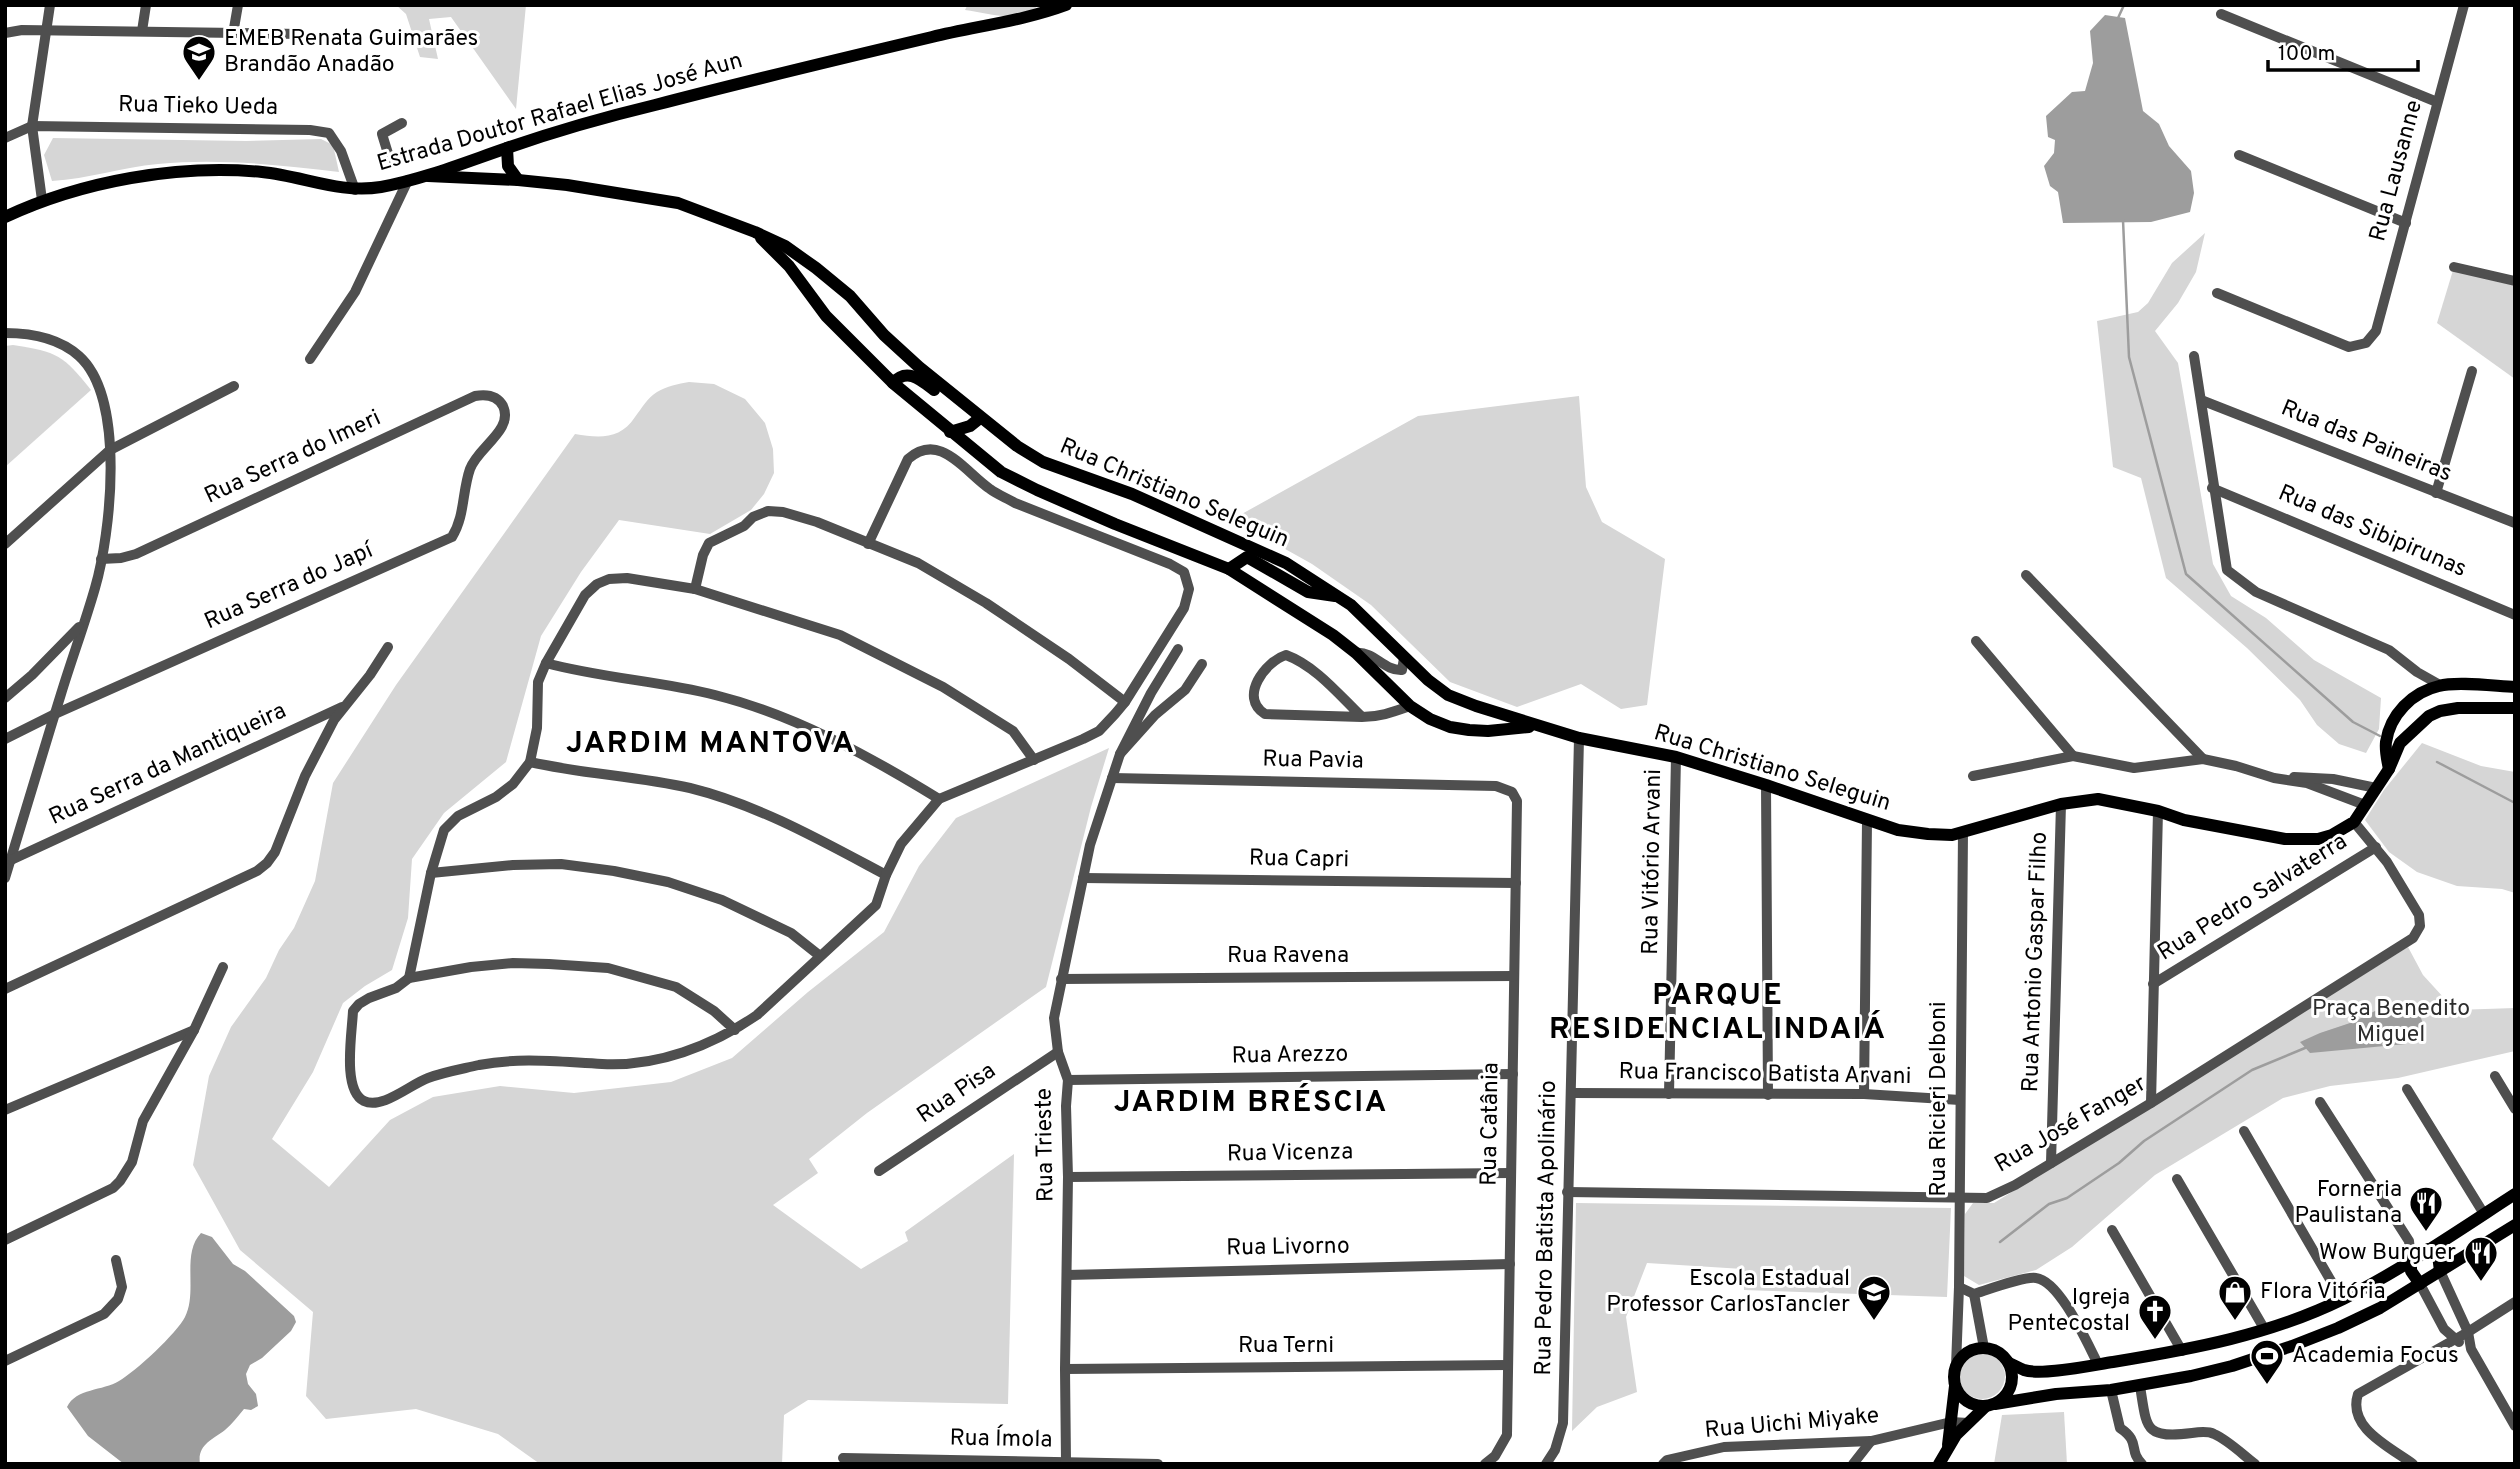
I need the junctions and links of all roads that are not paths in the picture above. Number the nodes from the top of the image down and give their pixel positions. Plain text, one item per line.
1 (50, 5) edge
2 (146, 5) edge
3 (238, 5) edge
4 (1066, 5) edge
5 (2463, 5) edge
6 (1048, 9) edge
7 (2221, 14) dead end
8 (142, 30) junction
9 (46, 32) junction
10 (5, 33) edge
11 (233, 34) junction
12 (300, 34) dead end
13 (2437, 102) junction
14 (402, 123) dead end
15 (32, 126) junction
16 (5, 138) edge
17 (507, 148) junction
18 (2239, 155) dead end
19 (390, 160) dead end
20 (428, 176) junction
21 (408, 180) junction
22 (518, 180) junction
23 (355, 190) junction
24 (42, 200) junction
25 (5, 217) edge
26 (2406, 223) junction
27 (755, 232) junction
28 (2454, 267) dead end
29 (2515, 281) edge
30 (2217, 293) dead end
31 (5, 333) edge
32 (2194, 356) dead end
33 (310, 359) dead end
34 (2472, 371) dead end
35 (893, 383) junction
36 (234, 386) dead end
37 (948, 392) junction
38 (2201, 400) junction
39 (500, 402) joint
40 (980, 418) junction
41 (950, 432) junction
42 (110, 450) junction
43 (2212, 488) junction
44 (2436, 493) junction
45 (2515, 523) edge
46 (5, 544) edge
47 (868, 544) junction
48 (101, 559) junction
49 (1229, 569) junction
50 (2026, 575) dead end
51 (695, 589) junction
52 (1339, 597) junction
53 (2515, 615) edge
54 (82, 625) junction
55 (1976, 641) dead end
56 (387, 647) dead end
57 (1178, 649) dead end
58 (1356, 653) junction
59 (1405, 658) junction
60 (546, 663) junction
61 (1202, 664) dead end
62 (2440, 685) junction
63 (2515, 687) edge
64 (1334, 690) junction
65 (5, 698) edge
66 (1125, 702) junction
67 (1410, 706) junction
68 (342, 707) junction
69 (2515, 708) edge
70 (55, 714) junction
71 (1334, 716) junction
72 (1362, 717) junction
73 (2391, 723) junction
74 (1536, 726) junction
75 (2405, 736) junction
76 (1579, 738) junction
77 (5, 739) edge
78 (1120, 754) junction
79 (2073, 756) junction
80 (1676, 757) junction
81 (1034, 760) junction
82 (2203, 760) junction
83 (530, 762) junction
84 (2389, 769) junction
85 (1973, 776) dead end
86 (1112, 778) junction
87 (2274, 778) junction
88 (1766, 785) junction
89 (2376, 788) junction
90 (1512, 792) joint
91 (939, 799) junction
92 (2061, 804) junction
93 (2365, 805) junction
94 (2158, 811) junction
95 (1867, 821) junction
96 (2354, 822) junction
97 (1963, 832) junction
98 (2376, 847) junction
99 (10, 860) junction
100 (430, 873) junction
101 (886, 875) junction
102 (5, 878) edge
103 (1083, 878) junction
104 (1516, 883) junction
105 (820, 956) junction
106 (223, 967) dead end
107 (1514, 976) junction
108 (409, 978) junction
109 (1061, 979) junction
110 (2153, 984) junction
111 (5, 989) edge
112 (194, 1030) junction
113 (735, 1030) junction
114 (1058, 1052) junction
115 (1513, 1074) junction
116 (2495, 1076) dead end
117 (1068, 1080) junction
118 (2407, 1089) dead end
119 (1571, 1093) junction
120 (1669, 1094) junction
121 (1864, 1094) junction
122 (1768, 1095) junction
123 (1959, 1100) junction
124 (2320, 1102) dead end
125 (2151, 1103) junction
126 (2515, 1109) edge
127 (5, 1110) edge
128 (2244, 1131) dead end
129 (2051, 1163) junction
130 (879, 1171) dead end
131 (1511, 1173) junction
132 (1069, 1177) junction
133 (2177, 1179) dead end
134 (1567, 1192) junction
135 (2515, 1194) edge
136 (1960, 1196) junction
137 (2484, 1214) junction
138 (2515, 1225) edge
139 (2112, 1230) dead end
140 (5, 1240) edge
141 (2409, 1241) junction
142 (2428, 1249) junction
143 (2411, 1259) junction
144 (116, 1260) dead end
145 (1510, 1264) junction
146 (2440, 1271) junction
147 (1067, 1275) junction
148 (2420, 1284) junction
149 (1959, 1287) junction
150 (1974, 1294) junction
151 (2342, 1300) junction
152 (2515, 1302) edge
153 (2265, 1330) junction
154 (2468, 1332) junction
155 (2455, 1340) junction
156 (1984, 1348) junction
157 (2471, 1349) junction
158 (2182, 1351) junction
159 (5, 1361) edge
160 (2009, 1363) junction
161 (2098, 1364) junction
162 (1508, 1365) junction
163 (1956, 1366) junction
164 (1065, 1369) junction
165 (1955, 1385) junction
166 (2140, 1386) junction
167 (2111, 1390) junction
168 (1990, 1405) junction
169 (1951, 1422) junction
170 (1968, 1423) junction
171 (2515, 1426) edge
172 (1871, 1441) junction
173 (1948, 1445) junction
174 (843, 1458) dead end
175 (1066, 1462) junction
176 (1158, 1464) edge
177 (1485, 1464) edge
178 (1546, 1464) edge
179 (1663, 1464) edge
180 (1853, 1464) edge
181 (1939, 1464) edge
182 (2142, 1464) edge
183 (2255, 1464) edge
184 (2413, 1464) edge

1 - 9 street
2 - 8 street
3 - 11 street
4 - 6 main road, Estrada Doutor Rafael Elias José Aun
5 - 13 street, Rua Lausanne
6 - 17 main road, Estrada Doutor Rafael Elias José Aun
7 - 13 street
8 - 9 street
8 - 11 street
9 - 10 street
9 - 15 street
11 - 12 street
13 - 26 street, Rua Lausanne
14 - 19 street
15 - 16 street, Rua Tieko Ueda
15 - 23 street, Rua Tieko Ueda
15 - 24 street
17 - 20 main road, Estrada Doutor Rafael Elias José Aun
17 - 22 main road
18 - 26 street
20 - 21 main road, Estrada Doutor Rafael Elias José Aun
20 - 22 main road, Rua Christiano Seleguin
21 - 23 main road, Estrada Doutor Rafael Elias José Aun
21 - 33 street
22 - 27 main road, Rua Christiano Seleguin
23 - 24 main road, Estrada Doutor Rafael Elias José Aun
24 - 25 main road, Estrada Doutor Rafael Elias José Aun
26 - 30 street, Rua Lausanne
27 - 35 main road
27 - 37 main road, Rua Christiano Seleguin
28 - 29 street
31 - 42 street
32 - 38 street
34 - 44 street
35 - 37 main road
35 - 41 main road
36 - 42 street
37 - 40 main road, Rua Christiano Seleguin
38 - 43 street
38 - 44 street, Rua das Paineiras
39 - 48 street, Rua Serra do Imeri
39 - 70 street, Rua Serra do Japí
40 - 41 main road
40 - 52 main road, Rua Christiano Seleguin
41 - 49 main road
42 - 46 street
42 - 48 street
43 - 53 street, Rua das Sibipirunas
43 - 62 street
44 - 45 street, Rua das Paineiras
47 - 51 street
47 - 66 street
47 - 66 street
48 - 54 street
49 - 52 main road
49 - 58 main road
50 - 82 street
51 - 60 street
51 - 81 street
52 - 59 main road, Rua Christiano Seleguin
54 - 65 street
54 - 70 street
55 - 79 street
56 - 68 street
57 - 78 street, Rua Trieste
58 - 59 street
58 - 67 main road
59 - 74 main road, Rua Christiano Seleguin
60 - 83 street
60 - 91 street
61 - 78 street, Rua Trieste
62 - 63 main road
62 - 73 main road
64 - 71 street
64 - 71 street
64 - 72 street
66 - 81 street
67 - 72 street
67 - 74 main road
68 - 99 street, Rua Serra da Mantiqueira
68 - 111 street
69 - 75 main road
70 - 77 street, Rua Serra do Japí
70 - 99 street
71 - 72 street
73 - 75 main road
73 - 84 main road
74 - 76 main road, Rua Christiano Seleguin
75 - 84 main road
76 - 80 main road, Rua Christiano Seleguin
76 - 119 street, Rua Pedro Batista Apolinário
78 - 86 street, Rua Trieste
79 - 82 street
79 - 85 street
80 - 88 main road, Rua Christiano Seleguin
80 - 120 street, Rua Vitório Arvani
81 - 91 street
82 - 87 street
83 - 100 street
83 - 101 street
84 - 89 main road
86 - 90 street, Rua Pavia
86 - 103 street, Rua Trieste
87 - 89 street
87 - 93 street
88 - 95 main road, Rua Christiano Seleguin
88 - 122 street
89 - 93 main road
90 - 104 street, Rua Catânia
91 - 101 street
92 - 94 main road, Rua Christiano Seleguin
92 - 97 main road, Rua Christiano Seleguin
92 - 129 street, Rua Antonio Gaspar Filho
93 - 96 main road
94 - 96 main road, Rua Christiano Seleguin
94 - 110 street
95 - 97 main road, Rua Christiano Seleguin
95 - 121 street
96 - 98 street
97 - 123 street, Rua Ricieri Delboni
98 - 110 street, Rua Pedro Salvaterra
98 - 125 street, Rua José Fanger
99 - 102 street
100 - 105 street
100 - 108 street
101 - 105 street
103 - 104 street, Rua Capri
103 - 109 street, Rua Trieste
104 - 107 street, Rua Catânia
105 - 113 street
106 - 112 street
107 - 109 street, Rua Ravena
107 - 115 street, Rua Catânia
108 - 113 street
108 - 113 street
109 - 114 street, Rua Trieste
110 - 125 street
112 - 127 street
112 - 140 street
114 - 117 street, Rua Trieste
114 - 130 street, Rua Pisa
115 - 117 street, Rua Arezzo
115 - 131 street, Rua Catânia
116 - 126 street
117 - 132 street, Rua Trieste
118 - 137 street
119 - 120 street, Rua Francisco Batista Arvani
119 - 134 street, Rua Pedro Batista Apolinário
120 - 122 street, Rua Francisco Batista Arvani
121 - 122 street, Rua Francisco Batista Arvani
121 - 123 street, Rua Francisco Batista Arvani
123 - 136 street, Rua Ricieri Delboni
124 - 141 street
125 - 129 street, Rua José Fanger
128 - 151 street
129 - 136 street, Rua José Fanger
131 - 132 street, Rua Vicenza
131 - 145 street, Rua Catânia
132 - 147 street, Rua Trieste
133 - 153 street
134 - 136 street, Rua José Fanger
134 - 178 street, Rua Pedro Batista Apolinário
135 - 137 main road
136 - 149 street, Rua Ricieri Delboni
137 - 142 main road
138 - 146 main road
139 - 158 street
141 - 142 street
141 - 143 street
142 - 143 main road
142 - 146 main road
143 - 148 main road
143 - 151 main road
144 - 159 street
145 - 147 street, Rua Livorno
145 - 162 street, Rua Catânia
146 - 148 main road
146 - 154 street
147 - 164 street, Rua Trieste
148 - 155 street
148 - 166 main road
149 - 150 street
149 - 163 street, Rua Ricieri Delboni
150 - 156 street
150 - 161 street
151 - 153 main road
152 - 154 street
153 - 158 main road
154 - 155 street
154 - 157 street
155 - 157 street
155 - 184 street
156 - 160 main road
156 - 163 main road
157 - 171 street
158 - 161 main road
160 - 161 main road
160 - 168 main road
162 - 164 street, Rua Terni
162 - 177 street, Rua Catânia
163 - 165 main road
164 - 175 street, Rua Trieste
165 - 168 main road
165 - 169 main road
166 - 167 main road
166 - 183 street
167 - 168 main road
167 - 182 street
168 - 170 main road
169 - 170 street, Rua Uichi Miyake
169 - 172 street, Rua Uichi Miyake
169 - 173 main road
170 - 173 main road
172 - 179 street, Rua Uichi Miyake
172 - 180 street
173 - 181 main road
174 - 175 street, Rua Ímola
175 - 176 street, Rua Ímola

